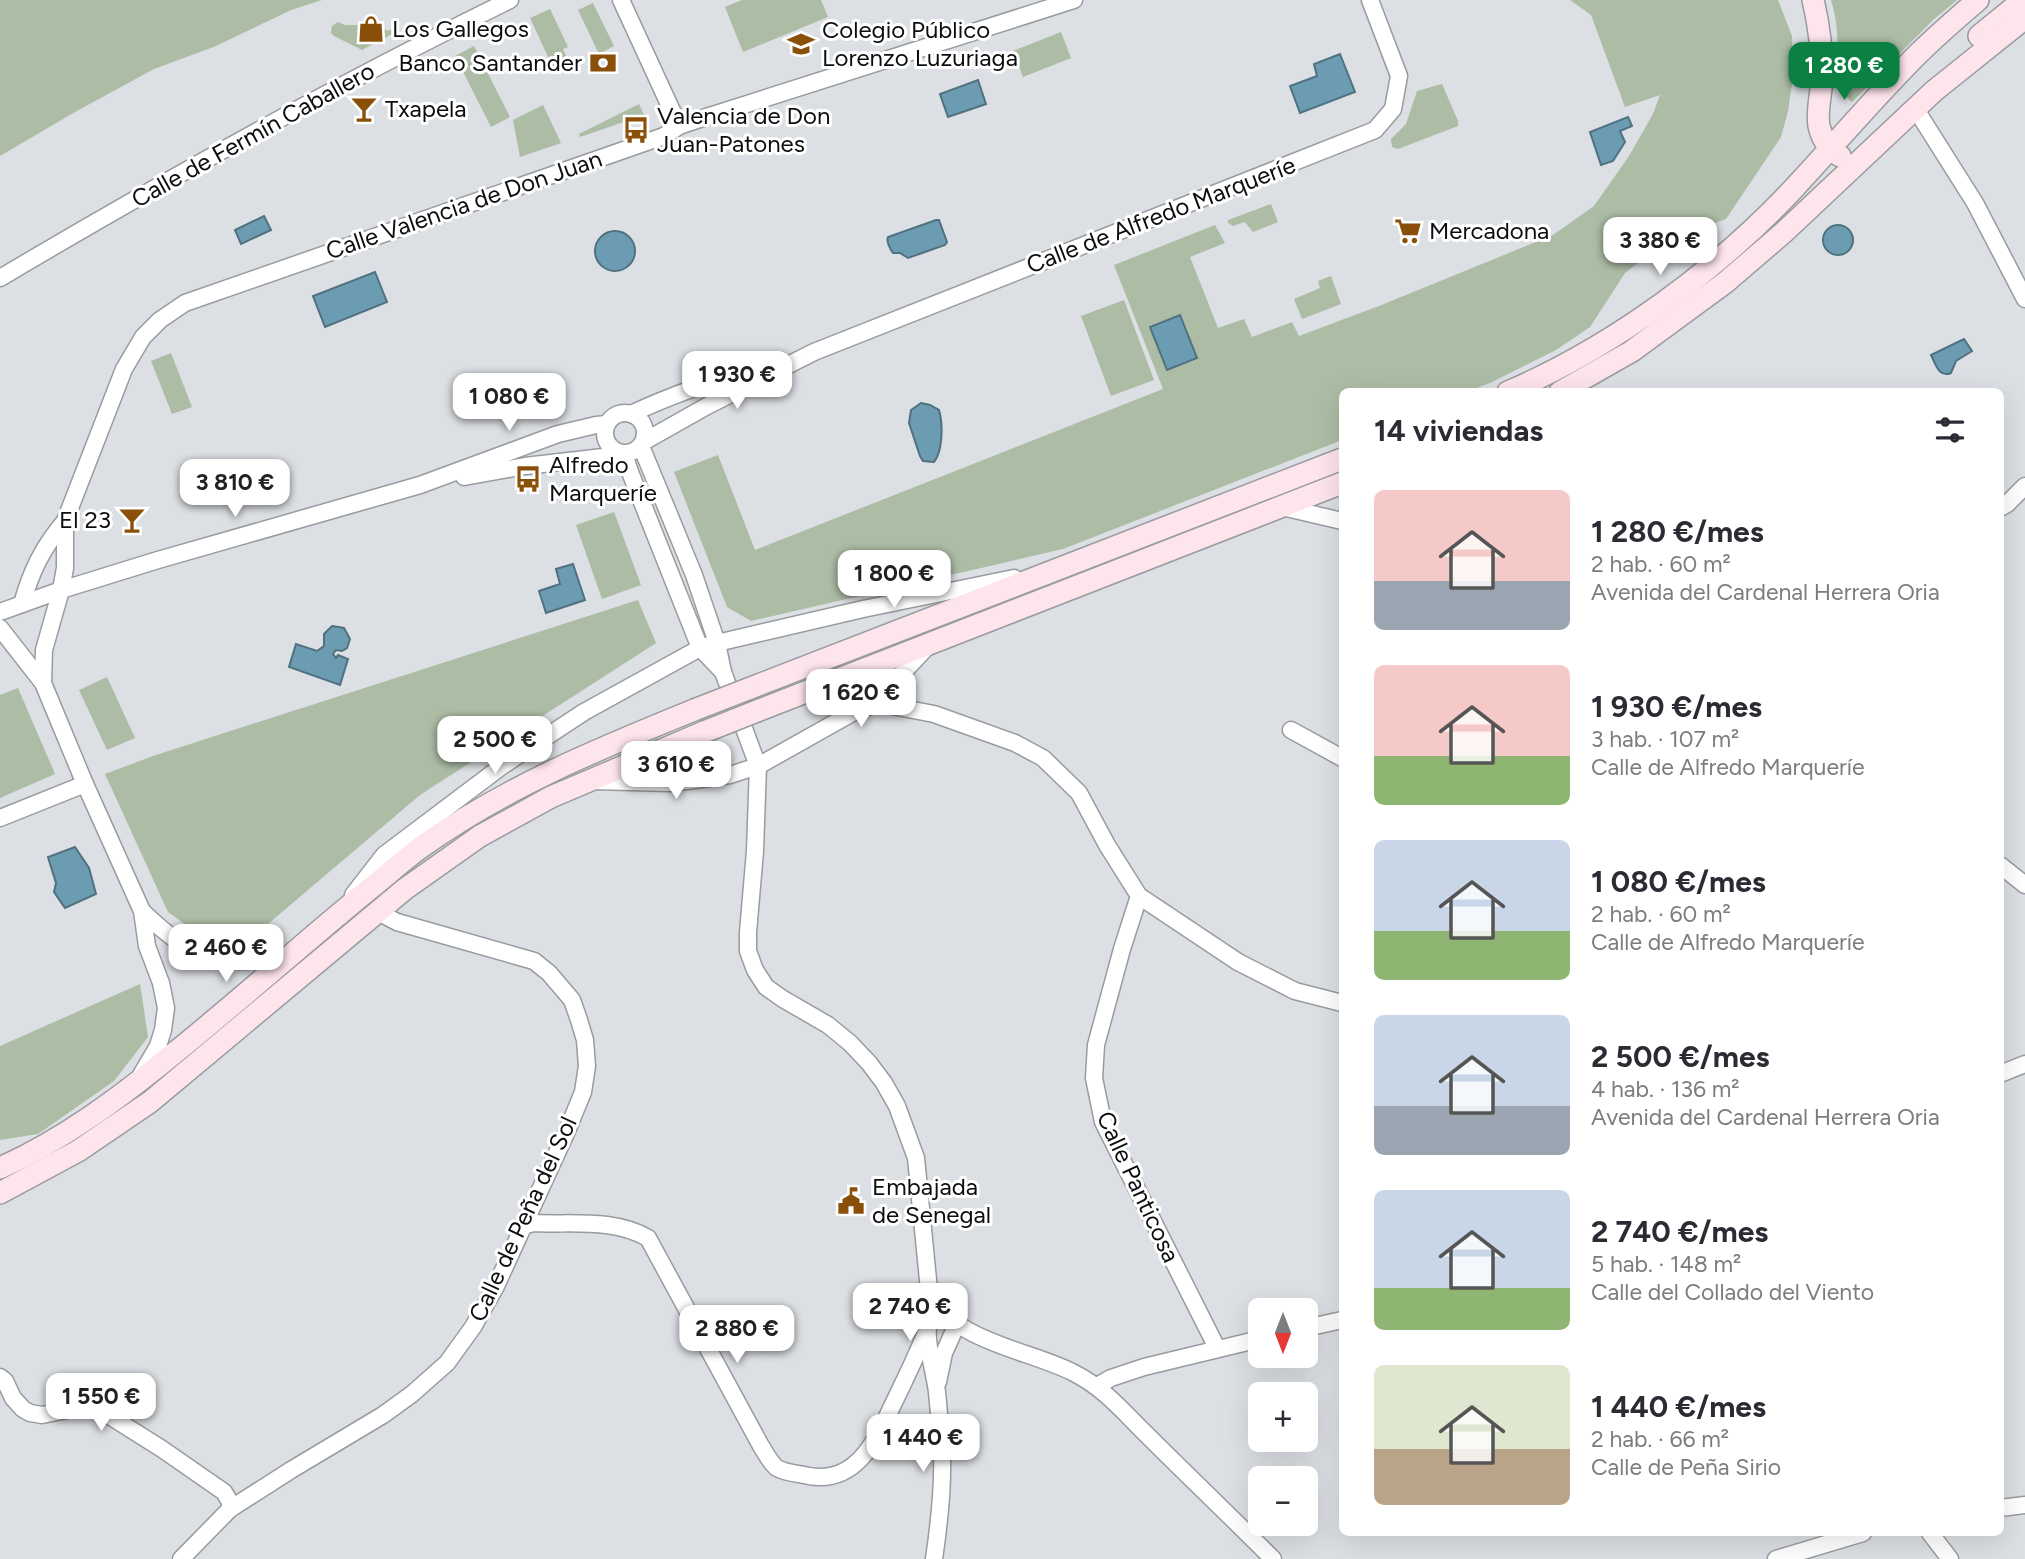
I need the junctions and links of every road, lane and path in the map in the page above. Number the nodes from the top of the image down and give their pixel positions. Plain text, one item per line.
1 (510, 0) edge
2 (621, 0) edge
3 (1074, 0) edge
4 (1370, 0) edge
5 (1813, 0) edge
6 (1978, 0) edge
7 (2023, 0) edge
8 (2025, 18) edge
9 (1934, 91) junction
10 (1915, 108) junction
11 (679, 126) junction
12 (1829, 149) junction
13 (1862, 158) junction
14 (0, 278) edge
15 (2025, 299) edge
16 (814, 352) junction
17 (1517, 388) edge
18 (1567, 388) edge
19 (631, 414) junction
20 (607, 424) junction
21 (643, 443) junction
22 (621, 453) junction
23 (1339, 460) edge
24 (420, 485) junction
25 (1339, 485) edge
26 (2025, 486) edge
27 (2004, 506) edge
28 (1282, 507) junction
29 (1339, 520) edge
30 (65, 521) junction
31 (1056, 570) junction
32 (61, 590) junction
33 (22, 604) junction
34 (0, 612) edge
35 (0, 628) edge
36 (717, 643) junction
37 (930, 644) junction
38 (700, 648) junction
39 (723, 672) junction
40 (903, 672) junction
41 (43, 683) junction
42 (912, 709) junction
43 (858, 710) junction
44 (1291, 730) dead end
45 (1339, 756) edge
46 (758, 766) junction
47 (589, 780) junction
48 (85, 784) junction
49 (0, 818) edge
50 (2004, 868) edge
51 (2025, 886) edge
52 (1139, 896) junction
53 (142, 911) junction
54 (378, 912) junction
55 (339, 914) junction
56 (289, 957) junction
57 (1339, 1002) edge
58 (2025, 1064) edge
59 (2004, 1072) edge
60 (137, 1084) junction
61 (0, 1168) edge
62 (0, 1193) edge
63 (522, 1226) junction
64 (934, 1302) junction
65 (1339, 1321) edge
66 (957, 1324) junction
67 (1318, 1325) edge
68 (929, 1327) junction
69 (1248, 1342) edge
70 (1217, 1348) junction
71 (0, 1377) edge
72 (1097, 1386) junction
73 (937, 1389) junction
74 (2025, 1504) edge
75 (2004, 1507) edge
76 (230, 1509) junction
77 (1853, 1536) edge
78 (1932, 1536) edge
79 (181, 1559) edge
80 (934, 1559) edge
81 (1273, 1559) edge
82 (1776, 1559) edge
83 (1950, 1559) edge

1 - 14 street, Calle de Fermín Caballero
2 - 11 street
3 - 11 street, Calle Valencia de Don Juan
4 - 16 street, Calle de Alfredo Marqueríe
5 - 12 main road
6 - 12 main road
7 - 9 main road
8 - 9 main road
9 - 10 main road
10 - 13 main road
10 - 15 street
11 - 30 street, Calle Valencia de Don Juan
12 - 13 main road
12 - 17 main road
13 - 18 main road
16 - 19 street, Calle de Alfredo Marqueríe
16 - 21 street, Calle de Alfredo Marqueríe
19 - 20 street
19 - 21 street
20 - 22 street
20 - 24 street
21 - 22 street
21 - 36 street
22 - 24 street
22 - 38 street
23 - 31 main road
24 - 32 street
25 - 28 main road
26 - 27 street
28 - 29 street
28 - 37 main road
30 - 32 street
30 - 33 street, Calle Valencia de Don Juan
31 - 36 street
31 - 55 main road, bridge
32 - 33 street
32 - 41 street
33 - 34 street
35 - 41 street
36 - 38 street
36 - 39 street
37 - 40 street
37 - 47 main road, bridge
38 - 39 street
38 - 55 street
39 - 46 street
40 - 42 street
40 - 43 street
41 - 48 street
42 - 43 street
42 - 52 street
43 - 46 street
44 - 45 street
46 - 47 street
46 - 64 street
47 - 54 main road
48 - 49 street
48 - 53 street
50 - 51 street
52 - 57 street
52 - 70 street, Calle Panticosa
53 - 56 street
53 - 60 street
54 - 62 main road
54 - 63 street, Calle de Peña del Sol
55 - 56 main road
56 - 60 main road
58 - 59 street
60 - 61 main road
63 - 68 street
63 - 76 street, Calle de Peña del Sol
64 - 66 street
64 - 68 street
65 - 67 street
66 - 72 street
66 - 73 street
68 - 73 street
69 - 70 street
70 - 72 street
71 - 76 street
72 - 81 street
73 - 80 street
74 - 75 street
76 - 79 street, Calle de Peña del Sol
77 - 82 street
78 - 83 street

